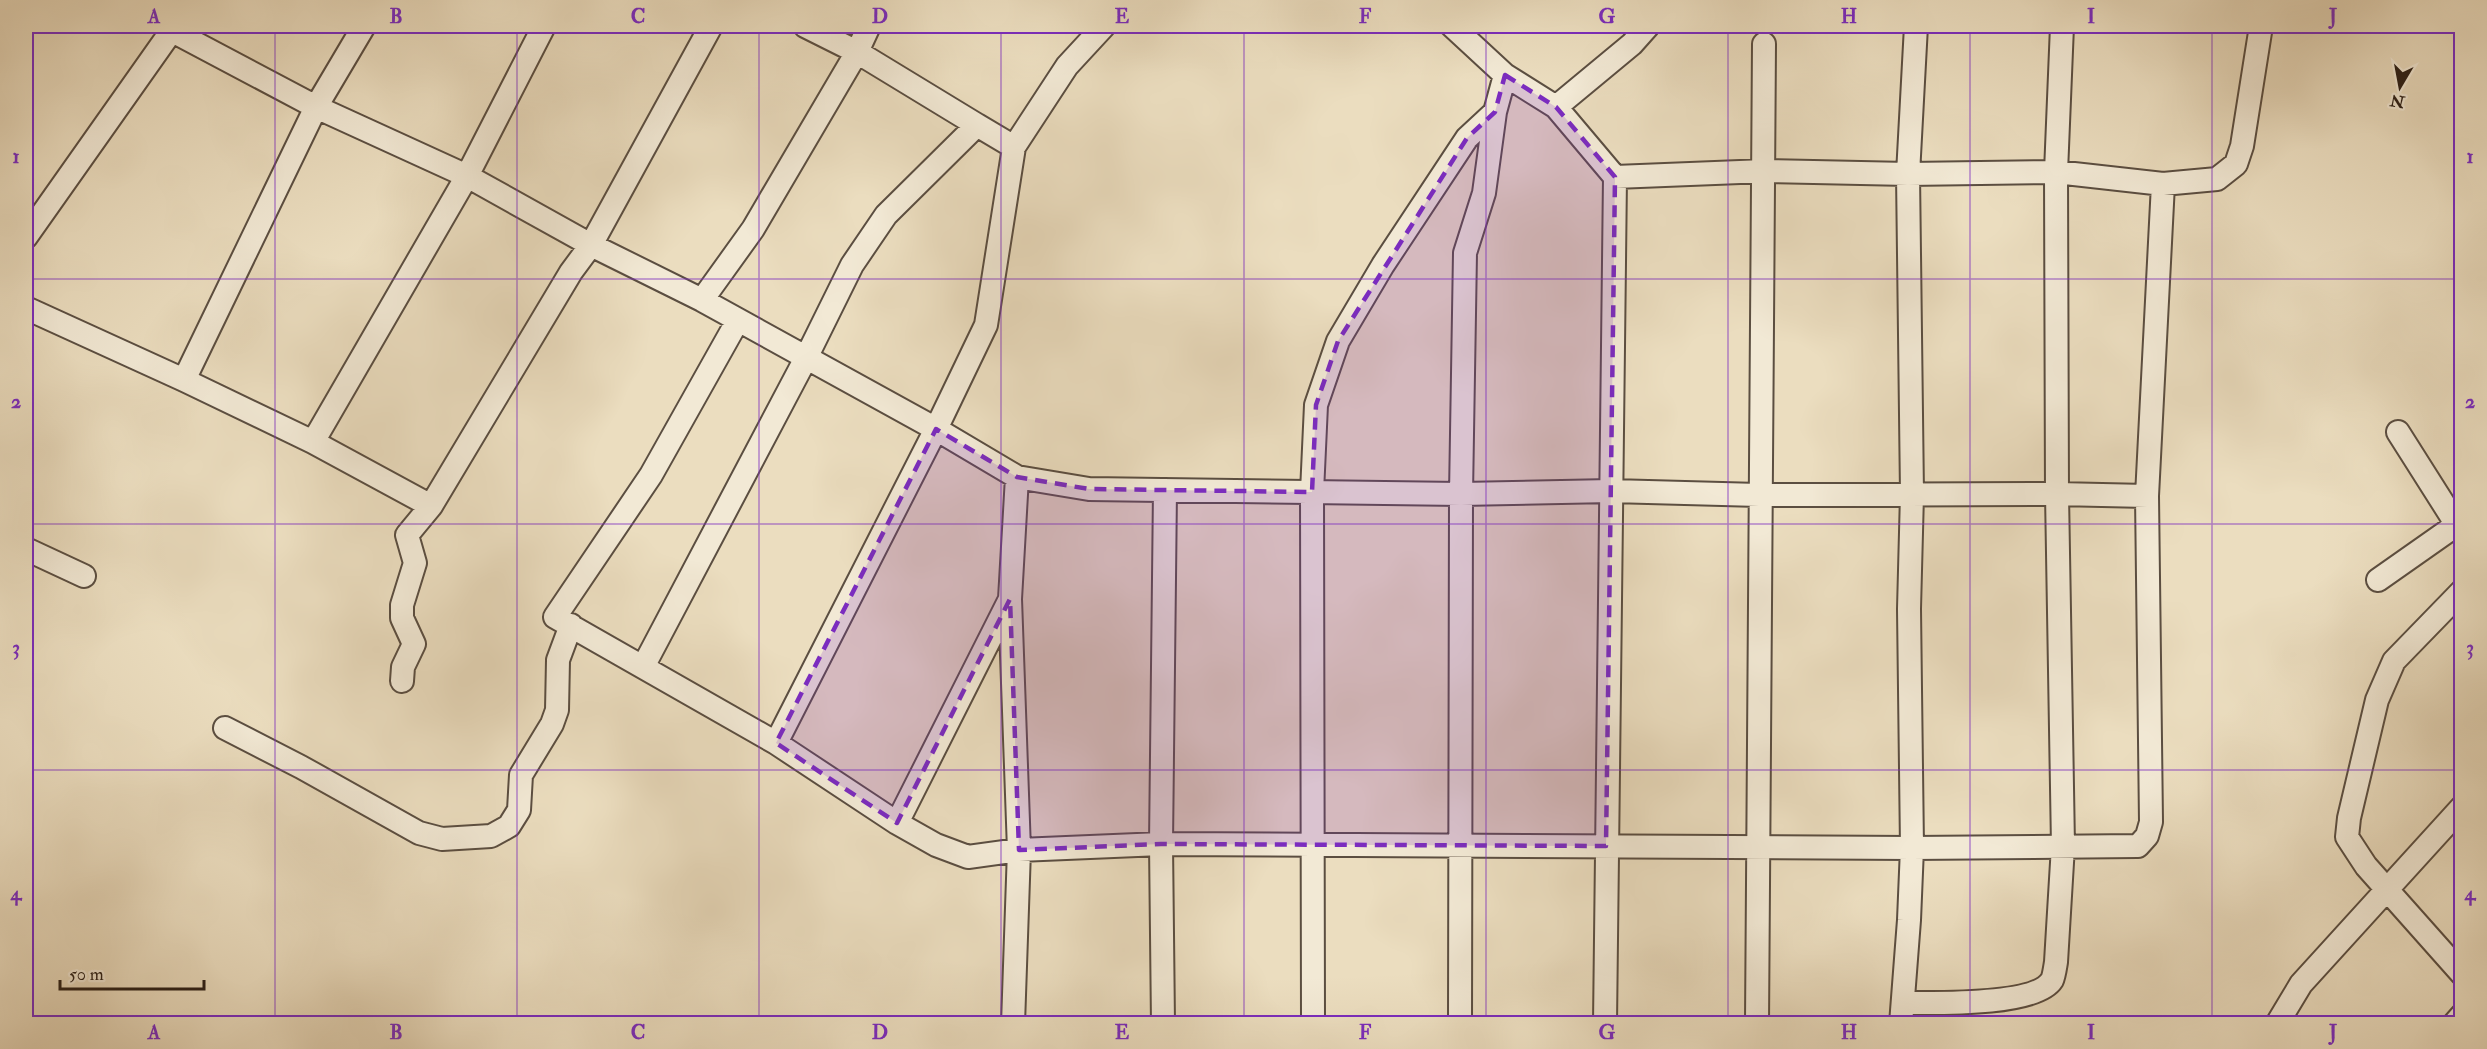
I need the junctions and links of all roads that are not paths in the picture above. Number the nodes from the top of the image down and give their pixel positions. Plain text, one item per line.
1 (364, 26) edge
2 (544, 26) edge
3 (711, 26) edge
4 (805, 26) edge
5 (869, 26) edge
6 (1104, 26) edge
7 (1452, 26) edge
8 (1648, 26) edge
9 (1916, 26) edge
10 (2062, 26) edge
11 (2261, 26) edge
12 (170, 27) edge
13 (1764, 44) dead end
14 (857, 52) junction
15 (1504, 75) junction
16 (316, 107) junction
17 (1556, 107) junction
18 (1495, 112) junction
19 (977, 125) junction
20 (1014, 147) junction
21 (1765, 171) junction
22 (2056, 172) junction
23 (1908, 174) junction
24 (467, 176) junction
25 (1615, 177) junction
26 (2163, 184) junction
27 (26, 237) edge
28 (591, 245) junction
29 (702, 300) junction
30 (26, 308) edge
31 (738, 320) junction
32 (806, 358) junction
33 (184, 380) junction
34 (936, 429) junction
35 (2398, 432) dead end
36 (313, 442) junction
37 (1017, 477) junction
38 (1165, 490) junction
39 (1611, 491) junction
40 (1312, 492) junction
41 (1461, 494) junction
42 (1912, 494) junction
43 (2057, 494) junction
44 (1759, 495) junction
45 (2147, 496) junction
46 (431, 506) junction
47 (2460, 527) edge
48 (26, 549) edge
49 (84, 576) dead end
50 (2378, 580) dead end
51 (2462, 591) edge
52 (1010, 599) junction
53 (571, 626) junction
54 (643, 667) junction
55 (402, 681) dead end
56 (225, 728) dead end
57 (776, 743) junction
58 (2462, 807) edge
59 (897, 823) junction
60 (1312, 843) junction
61 (1161, 844) junction
62 (1461, 845) junction
63 (1606, 846) junction
64 (2063, 846) junction
65 (1759, 847) junction
66 (1912, 848) junction
67 (1019, 850) junction
68 (2388, 890) junction
69 (2462, 974) edge
70 (1902, 1013) edge
71 (2462, 1015) edge
72 (1013, 1023) edge
73 (1163, 1023) edge
74 (1313, 1023) edge
75 (1460, 1023) edge
76 (1605, 1023) edge
77 (1757, 1023) edge
78 (2277, 1023) edge
79 (2454, 1023) edge

1 - 16 street
2 - 24 street
3 - 28 street
4 - 14 street
5 - 14 street
6 - 20 street
7 - 15 street
8 - 17 street
9 - 23 street
10 - 22 street
11 - 26 street
12 - 16 street
12 - 27 street
13 - 21 street
14 - 19 street
14 - 29 street
15 - 17 street
15 - 18 street
16 - 24 street
16 - 33 street
17 - 25 street
18 - 40 street
18 - 41 street
19 - 20 street
19 - 32 street
20 - 34 street
21 - 23 street
21 - 25 street
21 - 44 street
22 - 23 street
22 - 26 street
22 - 43 street
23 - 42 street
24 - 28 street
24 - 36 street
25 - 39 street
26 - 45 street
28 - 29 street
28 - 46 street
29 - 31 street
30 - 33 street
31 - 32 street
31 - 53 street
32 - 34 street
32 - 54 street
33 - 36 street
34 - 37 street
34 - 57 street
35 - 47 street
36 - 46 street
37 - 38 street
37 - 52 street
38 - 40 street
38 - 61 street
39 - 41 street
39 - 44 street
39 - 63 street
40 - 41 street
40 - 60 street
41 - 62 street
42 - 43 street
42 - 44 street
42 - 66 street
43 - 45 street
43 - 64 street
44 - 65 street
45 - 64 street
46 - 55 street
47 - 50 street
48 - 49 street
51 - 68 street
52 - 59 street
52 - 67 street
53 - 54 street
53 - 56 street
54 - 57 street
57 - 59 street
58 - 68 street
59 - 67 street
60 - 61 street
60 - 62 street
60 - 74 street
61 - 67 street
61 - 73 street
62 - 63 street
62 - 75 street
63 - 65 street
63 - 76 street
64 - 66 street
64 - 70 street
65 - 66 street
65 - 77 street
66 - 70 street
67 - 72 street
68 - 69 street
68 - 78 street
71 - 79 street

